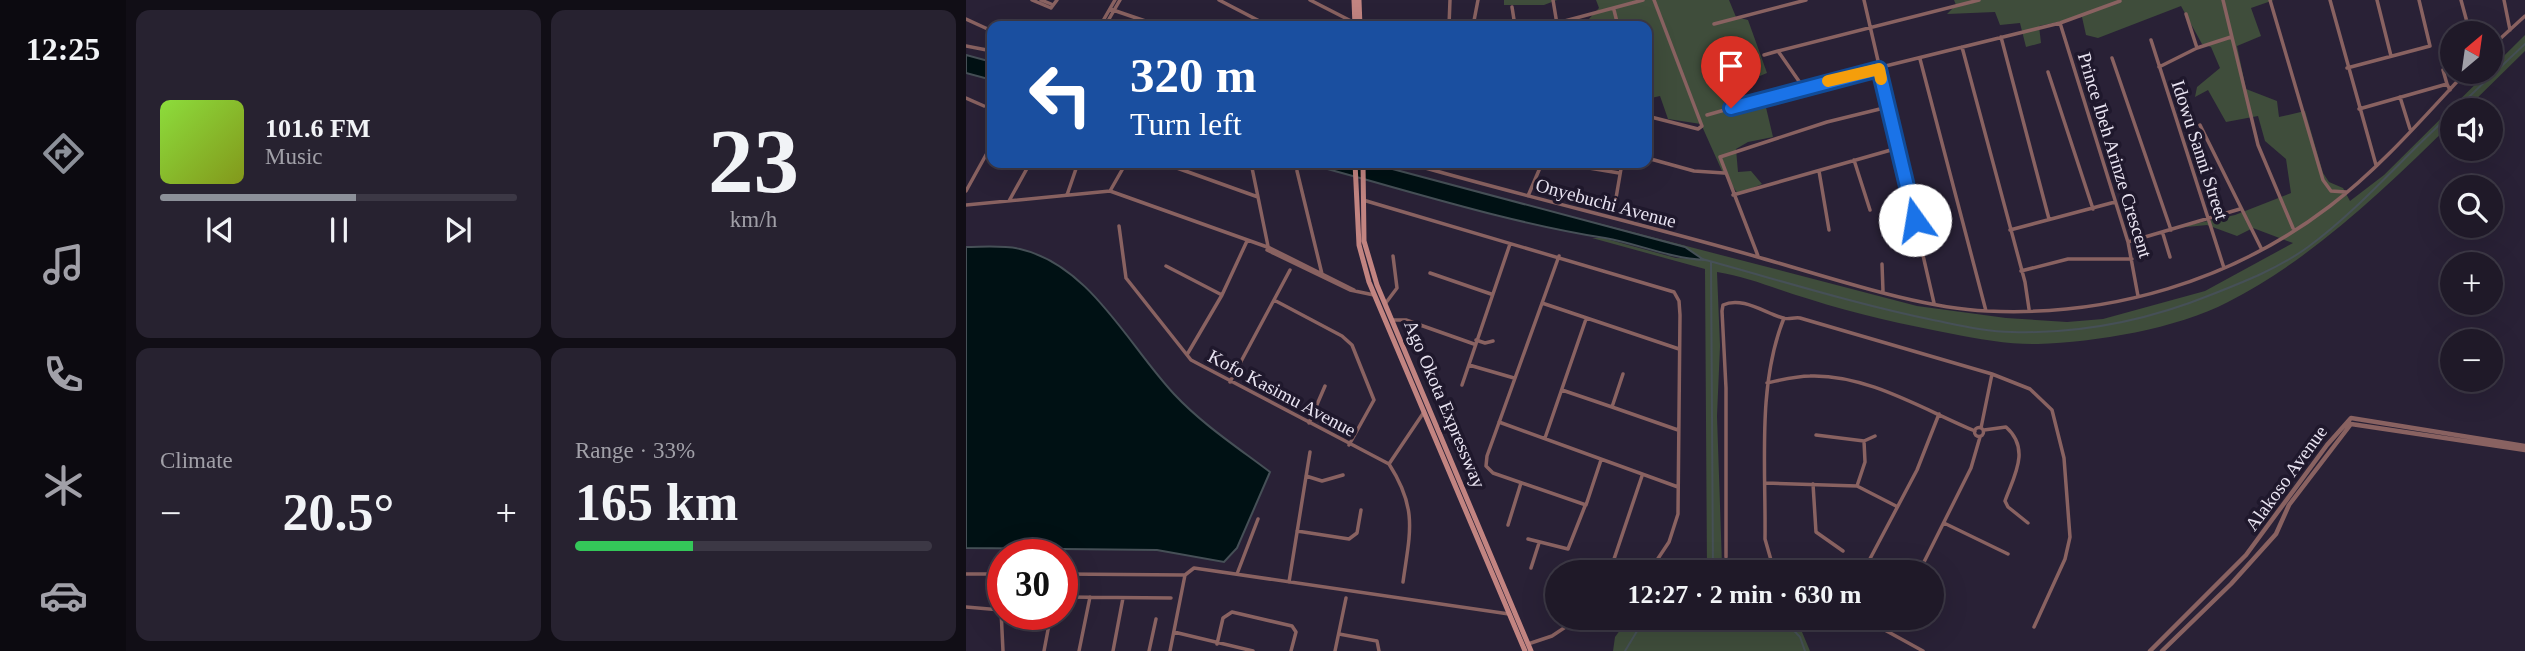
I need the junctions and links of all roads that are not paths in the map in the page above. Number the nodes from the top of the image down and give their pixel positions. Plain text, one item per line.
1 (1032, 0) edge
2 (1041, 0) edge
3 (1117, 0) edge
4 (1219, 0) edge
5 (1310, 0) edge
6 (1357, 0) edge
7 (1450, 0) edge
8 (1478, 0) edge
9 (1553, 0) edge
10 (1643, 0) edge
11 (1654, 0) edge
12 (1806, 0) edge
13 (1864, 0) edge
14 (1979, 0) edge
15 (2270, 0) edge
16 (2330, 0) edge
17 (2377, 0) edge
18 (2419, 0) edge
19 (2461, 0) edge
20 (2504, 0) edge
21 (2120, 1) edge
22 (2223, 2) edge
23 (1053, 3) edge
24 (1512, 7) dead end
25 (1112, 10) junction
26 (1614, 10) junction
27 (2186, 14) dead end
28 (2525, 16) edge
29 (966, 19) edge
30 (1257, 20) edge
31 (1106, 21) edge
32 (1145, 21) edge
33 (1349, 21) edge
34 (1356, 21) edge
35 (1449, 21) edge
36 (1474, 21) edge
37 (1514, 21) edge
38 (1556, 21) edge
39 (1569, 21) edge
40 (1617, 21) edge
41 (2467, 21) edge
42 (2060, 23) junction
43 (1714, 24) dead end
44 (987, 28) edge
45 (1870, 28) junction
46 (2510, 30) junction
47 (2232, 36) junction
48 (2503, 36) edge
49 (2001, 37) junction
50 (2151, 40) dead end
51 (966, 46) edge
52 (1962, 47) junction
53 (2197, 48) junction
54 (987, 50) edge
55 (1778, 51) junction
56 (1764, 55) dead end
57 (2391, 56) junction
58 (2112, 58) dead end
59 (1920, 59) junction
60 (2158, 66) junction
61 (2347, 68) junction
62 (1879, 69) junction
63 (2048, 72) dead end
64 (2447, 84) joint
65 (2455, 84) edge
66 (1803, 88) junction
67 (2450, 90) junction
68 (2400, 97) junction
69 (966, 98) edge
70 (984, 106) dead end
71 (1888, 107) junction
72 (2359, 109) junction
73 (1707, 115) dead end
74 (1652, 117) edge
75 (2200, 125) dead end
76 (2411, 130) junction
77 (1898, 148) junction
78 (987, 153) edge
79 (1652, 159) edge
80 (1854, 160) junction
81 (2375, 165) junction
82 (1027, 168) edge
83 (1075, 168) edge
84 (1123, 168) edge
85 (1177, 168) edge
86 (1252, 168) edge
87 (1356, 168) edge
88 (1362, 168) edge
89 (1426, 168) edge
90 (1540, 168) edge
91 (1589, 168) edge
92 (1620, 168) edge
93 (1297, 171) dead end
94 (1819, 171) junction
95 (1619, 173) junction
96 (1722, 173) junction
97 (1360, 189) junction
98 (966, 191) edge
99 (1111, 191) junction
100 (2348, 192) junction
101 (1067, 195) junction
102 (1733, 195) junction
103 (1258, 197) junction
104 (1528, 197) junction
105 (1616, 198) dead end
106 (1363, 200) junction
107 (1009, 202) junction
108 (2115, 202) junction
109 (966, 205) edge
110 (2093, 209) junction
111 (2240, 209) junction
112 (1870, 210) dead end
113 (1360, 211) junction
114 (2049, 219) junction
115 (2207, 220) junction
116 (1119, 226) dead end
117 (1829, 229) dead end
118 (2293, 229) junction
119 (2010, 230) junction
120 (2171, 230) junction
121 (2162, 234) junction
122 (1247, 241) junction
123 (2128, 242) junction
124 (1510, 244) junction
125 (2260, 248) junction
126 (1268, 249) junction
127 (1393, 256) dead end
128 (1559, 256) junction
129 (1758, 257) junction
130 (2170, 257) dead end
131 (2132, 259) junction
132 (1882, 264) dead end
133 (1166, 266) dead end
134 (2224, 269) junction
135 (1290, 270) dead end
136 (2021, 271) junction
137 (1430, 273) dead end
138 (1322, 274) junction
139 (1883, 291) junction
140 (1492, 294) junction
141 (1222, 295) junction
142 (1374, 295) junction
143 (2138, 297) junction
144 (1274, 300) junction
145 (1542, 303) junction
146 (1934, 303) junction
147 (1385, 304) junction
148 (2029, 309) junction
149 (1986, 312) junction
150 (1784, 318) junction
151 (1586, 319) junction
152 (1393, 320) junction
153 (1493, 341) dead end
154 (1475, 342) junction
155 (1679, 349) junction
156 (1188, 353) junction
157 (1468, 365) junction
158 (1623, 374) dead end
159 (1992, 374) junction
160 (1514, 378) junction
161 (1230, 382) junction
162 (1767, 383) junction
163 (1462, 385) dead end
164 (1325, 386) dead end
165 (1562, 390) junction
166 (1612, 407) junction
167 (1424, 412) junction
168 (1939, 414) junction
169 (1499, 422) junction
170 (1309, 423) junction
171 (1982, 429) junction
172 (1678, 430) junction
173 (1975, 431) junction
174 (1816, 435) dead end
175 (1875, 436) dead end
176 (1980, 437) junction
177 (1545, 438) junction
178 (1864, 441) junction
179 (1349, 445) junction
180 (2525, 448) edge
181 (1310, 452) dead end
182 (1601, 460) junction
183 (1389, 464) junction
184 (1343, 475) dead end
185 (1306, 476) junction
186 (1642, 476) junction
187 (1521, 483) junction
188 (1766, 483) junction
189 (1814, 484) junction
190 (1857, 486) junction
191 (1678, 487) junction
192 (1586, 505) junction
193 (1896, 506) junction
194 (1361, 510) dead end
195 (1258, 519) dead end
196 (1944, 523) junction
197 (2028, 523) dead end
198 (1508, 525) dead end
199 (2269, 527) junction
200 (1297, 531) junction
201 (2276, 533) junction
202 (1528, 539) dead end
203 (1539, 542) junction
204 (1843, 551) dead end
205 (2008, 554) dead end
206 (1726, 556) dead end
207 (1614, 560) edge
208 (1659, 560) edge
209 (1771, 560) edge
210 (1869, 560) edge
211 (1925, 560) edge
212 (1531, 568) dead end
213 (966, 574) edge
214 (987, 574) edge
215 (1078, 574) edge
216 (1185, 575) junction
217 (1237, 575) junction
218 (1289, 582) junction
219 (1403, 582) dead end
220 (1078, 597) edge
221 (1090, 597) junction
222 (1123, 597) junction
223 (1171, 598) dead end
224 (1346, 598) dead end
225 (966, 607) edge
226 (1509, 614) junction
227 (1156, 619) dead end
228 (2034, 627) dead end
229 (1048, 630) edge
230 (1561, 630) edge
231 (1888, 631) edge
232 (1174, 632) junction
233 (1339, 634) junction
234 (2167, 635) junction
235 (2173, 640) junction
236 (1217, 644) junction
237 (1528, 644) junction
238 (1003, 651) edge
239 (1044, 651) edge
240 (1079, 651) edge
241 (1114, 651) edge
242 (1149, 651) edge
243 (1170, 651) edge
244 (1253, 651) edge
245 (1290, 651) edge
246 (1335, 651) edge
247 (1379, 651) edge
248 (1525, 651) edge
249 (1531, 651) edge
250 (1923, 651) edge
251 (2150, 651) edge
252 (2162, 651) edge

1 - 23 street
2 - 23 street
3 - 25 street
4 - 30 street
5 - 33 street
6 - 34 main road
7 - 35 street
8 - 36 street
9 - 38 street
10 - 26 street
11 - 74 street
12 - 43 street
13 - 45 street
14 - 45 street
15 - 100 street
16 - 61 street
17 - 57 street
18 - 57 street
19 - 41 street
20 - 46 street
21 - 42 street
22 - 47 street
24 - 37 street
25 - 31 street
25 - 32 street
26 - 39 street
26 - 40 street
27 - 53 street
28 - 46 street
29 - 44 street
42 - 49 street
42 - 108 street, Prince Ibeh Arinze Crescent
45 - 55 street
45 - 62 street
46 - 48 street
47 - 53 street
47 - 118 street
49 - 52 street
49 - 114 street
50 - 60 street, Idowu Sanni Street
51 - 54 street
52 - 59 street
52 - 119 street
53 - 60 street
55 - 56 street
55 - 66 street
57 - 61 street
58 - 120 street
59 - 62 street
59 - 149 street
60 - 115 street, Idowu Sanni Street
61 - 72 street
62 - 66 street
62 - 71 street
63 - 110 street
64 - 67 street
64 - 68 street
65 - 67 street, Onyebuchi Avenue
66 - 73 street
67 - 76 street, Onyebuchi Avenue
68 - 72 street
68 - 76 street
69 - 70 street
71 - 77 street
71 - 96 street
72 - 81 street
75 - 111 street
76 - 81 street, Onyebuchi Avenue
77 - 80 street
77 - 146 street
78 - 98 street
79 - 96 street
80 - 94 street
80 - 112 street
81 - 100 street, Onyebuchi Avenue
82 - 107 street
83 - 101 street
84 - 99 street
85 - 103 street
86 - 103 street
87 - 97 main road, Ago Okota Expressway
88 - 97 main road, Ago Okota Expressway
89 - 104 street, Onyebuchi Avenue
90 - 104 street
91 - 95 street
92 - 95 street
93 - 138 street
94 - 102 street
94 - 117 street
95 - 105 street
96 - 102 street
97 - 106 main road, Ago Okota Expressway
97 - 113 main road, Ago Okota Expressway
99 - 101 street
99 - 122 street
100 - 118 street, Onyebuchi Avenue
101 - 107 street
102 - 129 street
103 - 126 street
104 - 129 street, Onyebuchi Avenue
106 - 113 main road, Ago Okota Expressway
106 - 124 street
107 - 109 street
108 - 110 street
108 - 123 street, Prince Ibeh Arinze Crescent
110 - 114 street
111 - 115 street
111 - 125 street
113 - 142 main road, Ago Okota Expressway
113 - 147 main road, Ago Okota Expressway
114 - 119 street
115 - 120 street
115 - 134 street, Idowu Sanni Street
116 - 156 street, Kofo Kasimu Avenue
118 - 125 street, Onyebuchi Avenue
119 - 136 street
120 - 121 street
121 - 123 street
121 - 130 street
122 - 126 street
122 - 141 street
123 - 131 street, Prince Ibeh Arinze Crescent
124 - 128 street
124 - 140 street
125 - 134 street, Onyebuchi Avenue
126 - 138 street
127 - 147 street
128 - 145 street
128 - 155 street
129 - 139 street, Onyebuchi Avenue
131 - 136 street
131 - 143 street, Prince Ibeh Arinze Crescent
132 - 139 street
133 - 141 street
134 - 143 street, Onyebuchi Avenue
135 - 144 street
136 - 148 street
137 - 140 street
138 - 142 street
139 - 146 street, Onyebuchi Avenue
140 - 154 street
141 - 156 street
142 - 167 main road, Ago Okota Expressway
143 - 148 street, Onyebuchi Avenue
144 - 161 street
144 - 179 street
145 - 151 street
145 - 160 street
146 - 149 street, Onyebuchi Avenue
147 - 152 main road, Ago Okota Expressway
148 - 149 street, Onyebuchi Avenue
150 - 159 street
150 - 162 street
150 - 206 street
151 - 155 street
151 - 165 street
152 - 154 street
152 - 237 main road, Ago Okota Expressway
153 - 154 street
154 - 157 street
155 - 172 street
156 - 161 street, Kofo Kasimu Avenue
157 - 160 street
157 - 163 street
158 - 166 street
159 - 171 street
159 - 228 street
160 - 169 street
161 - 170 street, Kofo Kasimu Avenue
162 - 168 street
162 - 188 street
164 - 170 street
165 - 166 street
165 - 177 street
166 - 172 street
167 - 183 street
167 - 226 main road, Ago Okota Expressway
168 - 173 street
168 - 193 street
169 - 177 street
169 - 187 street
170 - 179 street, Kofo Kasimu Avenue
171 - 173 street
171 - 176 street
171 - 197 street
172 - 191 street
173 - 176 street
174 - 178 street
175 - 178 street
176 - 196 street
177 - 182 street
178 - 190 street
179 - 183 street, Kofo Kasimu Avenue
180 - 199 street, Alakoso Avenue
180 - 201 street, Alakoso Avenue
181 - 185 street
182 - 186 street
182 - 192 street
183 - 219 street
184 - 185 street
185 - 200 street
186 - 191 street
186 - 207 street
187 - 192 street
187 - 198 street
188 - 189 street
188 - 209 street
189 - 190 street
189 - 204 street
190 - 193 street
191 - 208 street
192 - 203 street
193 - 210 street
194 - 200 street
195 - 217 street
196 - 205 street
196 - 211 street
199 - 201 street
199 - 234 street, Alakoso Avenue
200 - 218 street
201 - 235 street, Alakoso Avenue
202 - 203 street
203 - 212 street
213 - 214 street
215 - 216 street
216 - 217 street
216 - 232 street
217 - 218 street
218 - 226 street
220 - 221 street
221 - 222 street
221 - 240 street
222 - 223 street
222 - 241 street
224 - 233 street
225 - 238 street
226 - 248 main road, Ago Okota Expressway
227 - 242 street
229 - 239 street
230 - 237 street
231 - 250 street
232 - 236 street
232 - 243 street
233 - 246 street
233 - 247 street
234 - 235 street
234 - 251 street, Alakoso Avenue
235 - 252 street, Alakoso Avenue
236 - 244 street
236 - 245 street
237 - 249 main road, Ago Okota Expressway

